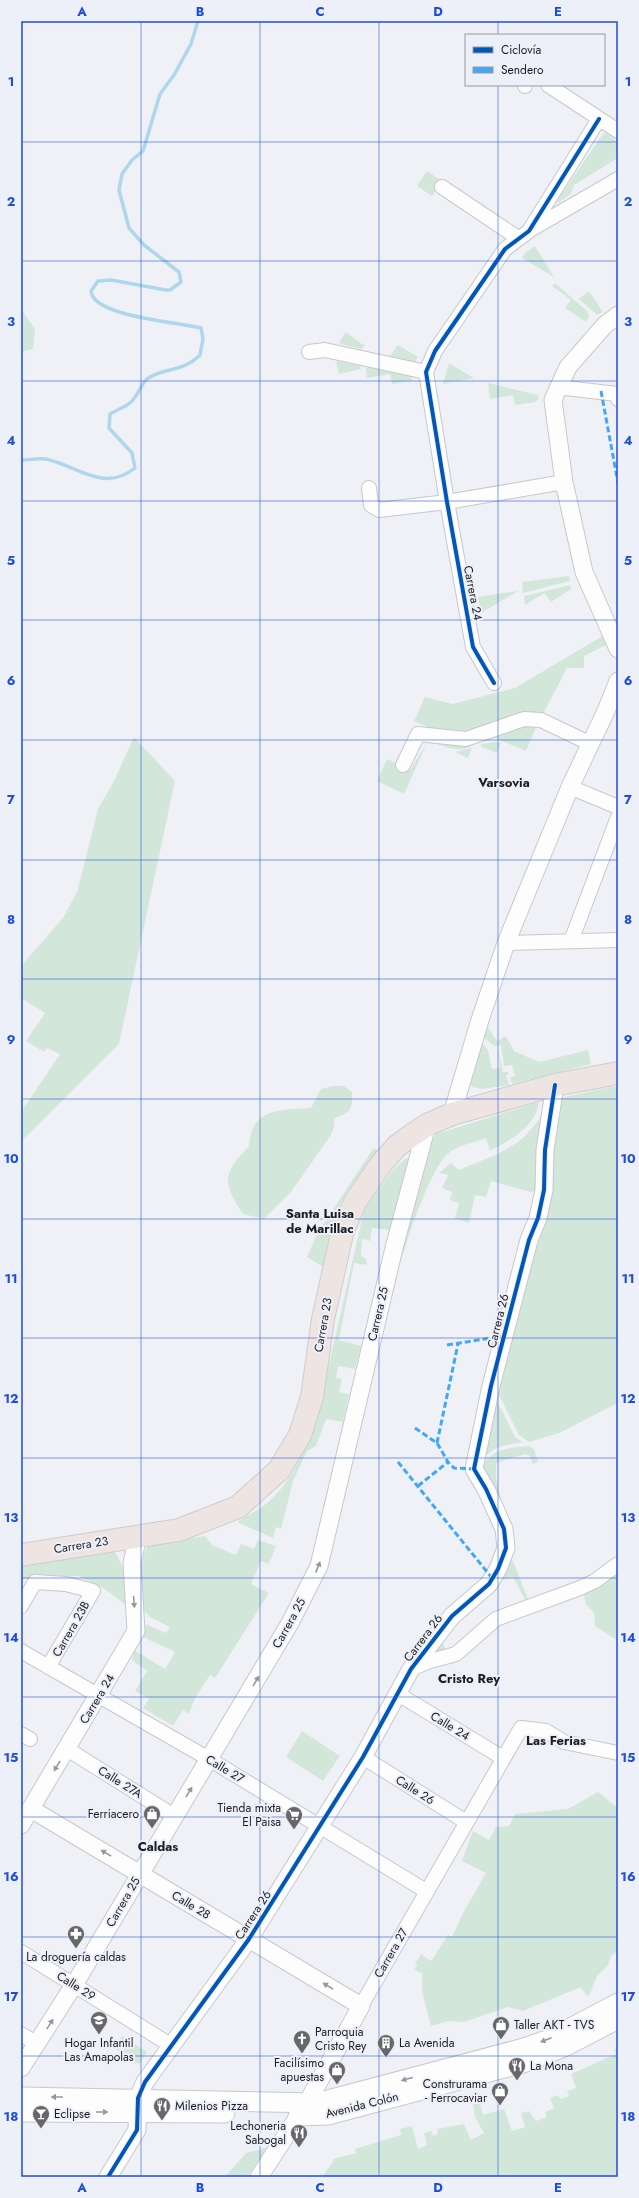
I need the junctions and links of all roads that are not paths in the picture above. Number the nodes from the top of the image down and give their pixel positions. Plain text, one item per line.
1 (549, 86) edge
2 (598, 119) junction
3 (618, 131) edge
4 (618, 179) edge
5 (442, 187) dead end
6 (524, 234) junction
7 (618, 315) edge
8 (309, 352) dead end
9 (426, 372) junction
10 (557, 387) junction
11 (618, 399) edge
12 (564, 482) junction
13 (368, 488) dead end
14 (447, 502) junction
15 (618, 649) edge
16 (618, 681) edge
17 (494, 683) dead end
18 (591, 744) junction
19 (403, 765) dead end
20 (570, 787) junction
21 (618, 807) edge
22 (618, 817) edge
23 (618, 940) edge
24 (572, 941) junction
25 (506, 943) junction
26 (618, 1073) edge
27 (555, 1085) junction
28 (452, 1114) junction
29 (427, 1125) junction
30 (128, 1538) junction
31 (21, 1555) edge
32 (618, 1564) edge
33 (21, 1606) edge
34 (21, 1651) edge
35 (48, 1667) junction
36 (411, 1669) junction
37 (398, 1694) junction
38 (98, 1696) junction
39 (67, 1749) junction
40 (618, 1753) edge
41 (363, 1757) junction
42 (503, 1758) junction
43 (209, 1759) junction
44 (26, 1806) edge
45 (174, 1816) junction
46 (466, 1822) junction
47 (21, 1825) edge
48 (321, 1826) junction
49 (139, 1874) junction
50 (426, 1891) junction
51 (250, 1940) junction
52 (21, 1952) edge
53 (74, 1985) junction
54 (618, 2003) edge
55 (361, 2006) junction
56 (618, 2019) edge
57 (21, 2034) edge
58 (37, 2044) junction
59 (172, 2046) junction
60 (21, 2068) edge
61 (22, 2102) edge
62 (138, 2105) junction
63 (303, 2110) junction
64 (108, 2177) edge
65 (259, 2177) edge

1 - 2 street
2 - 3 street
2 - 6 street
4 - 6 street
5 - 6 street
6 - 9 street
7 - 10 street
8 - 9 street
9 - 14 street, Carrera 24
10 - 11 street
10 - 12 street
12 - 14 street
12 - 15 street
13 - 14 street
14 - 17 street, Carrera 24
16 - 18 street
18 - 19 street
18 - 20 street
20 - 21 street
20 - 25 street
22 - 24 street
23 - 24 street
24 - 25 street
25 - 28 street
26 - 27 highway, Carrera 23
27 - 28 highway, Carrera 23
27 - 36 street, Carrera 26
28 - 29 highway, Carrera 23
29 - 30 highway, Carrera 23
43 -> 29 street, Carrera 25
30 - 31 highway, Carrera 23
30 -> 38 street, Carrera 24
32 - 36 street
33 - 35 street, Carrera 23B
34 - 35 street, Calle 27
35 - 38 street, Calle 27
36 - 37 street, Carrera 26
37 - 41 street, Carrera 26
37 - 42 street, Calle 24
38 - 39 street, Carrera 24
38 - 43 street, Calle 27
39 -> 44 street, Carrera 24
39 - 45 street, Calle 27A
40 - 42 street, Carrera 27
41 - 46 street, Calle 26
41 - 48 street, Carrera 26
42 - 46 street, Carrera 27
45 -> 43 street, Carrera 25
43 - 48 street, Calle 27
44 - 47 street, Carrera 24
49 -> 44 street, Calle 28
45 - 49 street, Carrera 25
46 - 50 street, Carrera 27
48 - 50 street, Calle 27
48 - 51 street, Carrera 26
49 - 51 street, Calle 28
49 - 53 street, Carrera 25
50 - 55 street, Carrera 27
55 -> 51 street, Calle 28
51 - 59 street, Carrera 26
52 - 53 street, Calle 29
58 -> 53 street, Carrera 25
53 - 59 street, Calle 29
54 -> 63 main road, Avenida Colón
55 - 63 street, Carrera 27
56 - 63 main road, Avenida Colón
57 - 58 street
58 - 60 street, Carrera 25
59 - 62 street, Carrera 26
61 - 62 main road, Avenida Colón
62 - 63 main road, Avenida Colón
62 - 64 street, Carrera 26
63 - 65 street, Carrera 27

